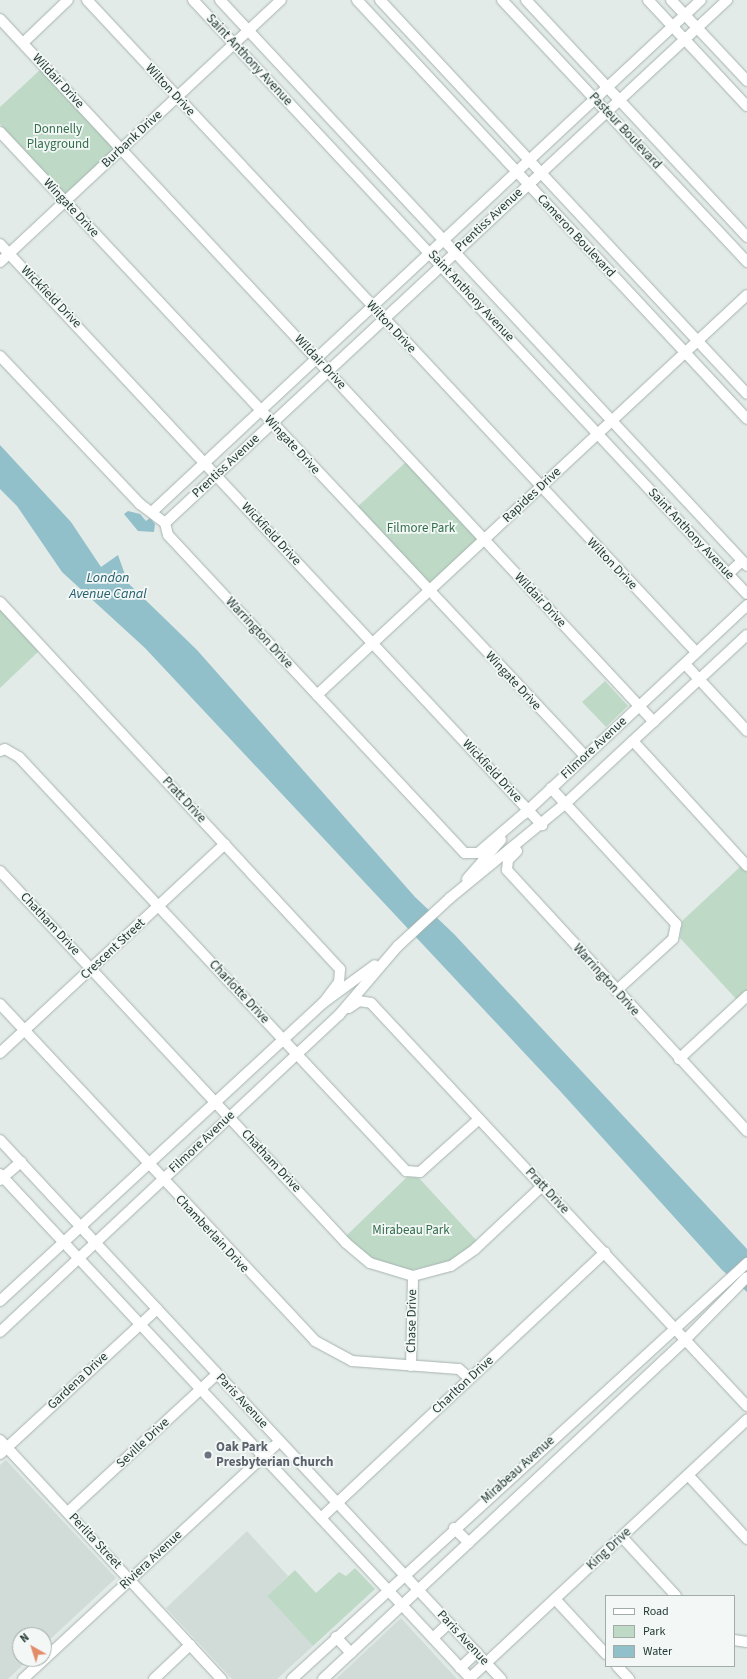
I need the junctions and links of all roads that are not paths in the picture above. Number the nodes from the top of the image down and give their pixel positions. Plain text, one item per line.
1 (68, 0) edge
2 (87, 0) edge
3 (193, 0) edge
4 (220, 0) edge
5 (281, 0) edge
6 (357, 0) edge
7 (380, 0) edge
8 (502, 0) edge
9 (526, 0) edge
10 (648, 0) edge
11 (672, 0) edge
12 (701, 0) edge
13 (727, 0) edge
14 (685, 15) junction
15 (0, 19) edge
16 (673, 26) junction
17 (697, 28) junction
18 (248, 30) junction
19 (685, 39) junction
20 (23, 43) junction
21 (234, 44) junction
22 (747, 81) edge
23 (607, 87) junction
24 (177, 98) junction
25 (595, 99) junction
26 (619, 100) junction
27 (747, 106) edge
28 (606, 112) junction
29 (0, 132) edge
30 (121, 149) junction
31 (529, 160) junction
32 (517, 172) junction
33 (541, 173) junction
34 (528, 184) junction
35 (65, 202) junction
36 (747, 237) edge
37 (443, 240) junction
38 (0, 244) edge
39 (430, 251) junction
40 (454, 252) junction
41 (9, 254) junction
42 (0, 262) edge
43 (747, 262) edge
44 (442, 264) junction
45 (747, 295) edge
46 (371, 306) junction
47 (384, 319) junction
48 (698, 341) junction
49 (685, 352) junction
50 (0, 356) edge
51 (316, 357) junction
52 (328, 371) junction
53 (747, 394) edge
54 (259, 410) junction
55 (747, 419) edge
56 (612, 421) junction
57 (272, 424) junction
58 (598, 434) junction
59 (204, 462) junction
60 (216, 475) junction
61 (539, 487) junction
62 (152, 511) junction
63 (165, 523) junction
64 (484, 539) junction
65 (745, 563) edge
66 (728, 574) junction
67 (428, 591) junction
68 (747, 594) edge
69 (0, 602) edge
70 (747, 605) edge
71 (747, 635) edge
72 (373, 643) junction
73 (696, 652) junction
74 (685, 664) junction
75 (699, 679) junction
76 (317, 695) junction
77 (639, 706) junction
78 (654, 722) junction
79 (747, 731) edge
80 (633, 741) junction
81 (2, 750) edge
82 (584, 756) junction
83 (551, 788) junction
84 (566, 804) junction
85 (528, 810) junction
86 (542, 825) junction
87 (225, 844) junction
88 (747, 866) edge
89 (0, 871) edge
90 (450, 898) junction
91 (158, 906) junction
92 (398, 946) junction
93 (91, 968) junction
94 (616, 991) junction
95 (747, 996) edge
96 (323, 1002) junction
97 (0, 1004) edge
98 (339, 1014) junction
99 (25, 1030) junction
100 (283, 1039) junction
101 (0, 1053) edge
102 (297, 1054) junction
103 (679, 1059) junction
104 (215, 1101) junction
105 (230, 1117) junction
106 (479, 1119) junction
107 (745, 1126) edge
108 (0, 1140) edge
109 (20, 1162) junction
110 (148, 1164) junction
111 (1, 1177) edge
112 (162, 1180) junction
113 (542, 1186) junction
114 (80, 1226) junction
115 (64, 1241) junction
116 (95, 1242) junction
117 (605, 1252) junction
118 (79, 1258) junction
119 (747, 1263) edge
120 (413, 1276) junction
121 (747, 1276) edge
122 (722, 1293) junction
123 (0, 1301) edge
124 (157, 1309) junction
125 (140, 1324) junction
126 (675, 1328) junction
127 (0, 1332) edge
128 (685, 1340) junction
129 (411, 1366) junction
130 (630, 1368) junction
131 (217, 1374) junction
132 (469, 1378) junction
133 (641, 1381) junction
134 (201, 1389) junction
135 (747, 1406) edge
136 (747, 1420) edge
137 (280, 1441) junction
138 (2, 1447) edge
139 (263, 1456) junction
140 (688, 1475) junction
141 (337, 1502) junction
142 (68, 1512) junction
143 (321, 1518) junction
144 (454, 1528) junction
145 (622, 1537) junction
146 (747, 1539) edge
147 (469, 1543) junction
148 (404, 1574) junction
149 (130, 1579) junction
150 (387, 1589) junction
151 (419, 1590) junction
152 (675, 1595) edge
153 (555, 1599) junction
154 (402, 1605) junction
155 (449, 1623) junction
156 (336, 1637) junction
157 (433, 1638) junction
158 (735, 1640) edge
159 (747, 1642) edge
160 (190, 1645) junction
161 (476, 1652) junction
162 (351, 1653) junction
163 (605, 1653) edge
164 (486, 1663) junction
165 (618, 1667) edge
166 (460, 1668) junction
167 (294, 1678) edge
168 (471, 1678) edge
169 (23, 1679) edge
170 (154, 1679) edge
171 (221, 1679) edge
172 (323, 1679) edge
173 (501, 1679) edge
174 (629, 1679) edge

1 - 20 street
2 - 24 street, Wilton Drive
3 - 21 street, Saint Anthony Avenue
4 - 18 street, Saint Anthony Avenue
5 - 18 street, Burbank Drive
6 - 32 street, Cameron Boulevard
7 - 31 street, Cameron Boulevard
8 - 25 street, Pasteur Boulevard
9 - 23 street, Pasteur Boulevard
10 - 16 street
11 - 14 street
12 - 14 street, Prentiss Avenue
13 - 17 street, Prentiss Avenue
14 - 16 street, Prentiss Avenue
14 - 17 street
15 - 20 street, Wildair Drive
16 - 19 street
16 - 23 street, Prentiss Avenue
17 - 19 street, Prentiss Avenue
17 - 22 street
18 - 21 street, Burbank Drive
18 - 37 street, Saint Anthony Avenue
19 - 26 street, Prentiss Avenue
19 - 27 street
20 - 30 street, Wildair Drive
21 - 24 street, Burbank Drive
21 - 39 street, Saint Anthony Avenue
23 - 25 street, Prentiss Avenue
23 - 26 street, Pasteur Boulevard
24 - 30 street, Burbank Drive
24 - 46 street, Wilton Drive
25 - 28 street, Pasteur Boulevard
25 - 31 street, Prentiss Avenue
26 - 28 street, Prentiss Avenue
26 - 36 street, Pasteur Boulevard
28 - 33 street, Prentiss Avenue
28 - 43 street, Pasteur Boulevard
29 - 35 street, Wingate Drive
30 - 35 street, Burbank Drive
30 - 51 street, Wildair Drive
31 - 32 street, Prentiss Avenue
31 - 33 street, Cameron Boulevard
32 - 34 street, Cameron Boulevard
32 - 37 street, Prentiss Avenue
33 - 34 street, Prentiss Avenue
33 - 48 street, Cameron Boulevard
34 - 40 street, Prentiss Avenue
34 - 49 street, Cameron Boulevard
35 - 41 street, Burbank Drive
35 - 54 street, Wingate Drive
37 - 39 street, Prentiss Avenue
37 - 40 street, Saint Anthony Avenue
38 - 41 street, Wickfield Drive
39 - 44 street, Saint Anthony Avenue
39 - 46 street, Prentiss Avenue
40 - 44 street, Prentiss Avenue
40 - 56 street, Saint Anthony Avenue
41 - 42 street, Burbank Drive
41 - 59 street, Wickfield Drive
44 - 47 street, Prentiss Avenue
44 - 58 street, Saint Anthony Avenue
45 - 48 street, Rapides Drive
46 - 47 street, Wilton Drive
46 - 51 street, Prentiss Avenue
47 - 52 street, Prentiss Avenue
47 - 61 street, Wilton Drive
48 - 49 street, Rapides Drive
48 - 53 street, Cameron Boulevard
49 - 55 street, Cameron Boulevard
49 - 56 street, Rapides Drive
50 - 62 street, Warrington Drive
51 - 52 street, Wildair Drive
51 - 54 street, Prentiss Avenue
52 - 57 street, Prentiss Avenue
52 - 64 street, Wildair Drive
54 - 57 street, Wingate Drive
54 - 59 street, Prentiss Avenue
56 - 58 street, Rapides Drive
56 - 65 street, Saint Anthony Avenue
57 - 60 street, Prentiss Avenue
57 - 67 street, Wingate Drive
58 - 61 street, Rapides Drive
58 - 66 street, Saint Anthony Avenue
59 - 60 street, Wickfield Drive
59 - 62 street, Prentiss Avenue
60 - 63 street, Prentiss Avenue
60 - 72 street, Wickfield Drive
61 - 64 street, Rapides Drive
61 - 73 street, Wilton Drive
62 - 63 street, Warrington Drive
63 - 76 street, Warrington Drive
64 - 67 street, Rapides Drive
64 - 77 street, Wildair Drive
65 - 66 street
66 - 68 street, Saint Anthony Avenue
67 - 72 street, Rapides Drive
67 - 82 street, Wingate Drive
69 - 87 street, Pratt Drive
70 - 73 street, Filmore Avenue
71 - 75 street, Filmore Avenue
72 - 76 street, Rapides Drive
72 - 85 street, Wickfield Drive
73 - 74 street, Filmore Avenue
74 - 75 street
74 - 77 street, Filmore Avenue
75 - 78 street, Filmore Avenue
75 - 79 street
76 - 85 street, Warrington Drive
77 - 78 street, Wildair Drive
77 - 82 street, Filmore Avenue
78 - 80 street, Filmore Avenue
80 - 84 street, Filmore Avenue
80 - 88 street
81 - 91 street, Charlotte Drive
82 - 83 street, Filmore Avenue
83 - 84 street
83 - 85 street, Filmore Avenue
84 - 86 street, Filmore Avenue
84 - 94 street
85 - 86 street, Wickfield Drive
85 - 90 street, Filmore Avenue
86 - 90 street, Filmore Avenue
86 - 94 street, Warrington Drive
87 - 91 street, Crescent Street
87 - 96 street, Pratt Drive
89 - 93 street, Chatham Drive
90 - 92 street, Filmore Avenue
91 - 93 street, Crescent Street
91 - 100 street, Charlotte Drive
92 - 96 street, Filmore Avenue
92 - 98 street, Filmore Avenue
93 - 99 street, Crescent Street
93 - 104 street, Chatham Drive
94 - 103 street, Warrington Drive
95 - 103 street
96 - 100 street, Filmore Avenue
97 - 99 street, Chamberlain Drive
98 - 102 street, Filmore Avenue
98 - 106 street, Pratt Drive
99 - 101 street, Crescent Street
99 - 110 street, Chamberlain Drive
100 - 102 street, Charlotte Drive
100 - 104 street, Filmore Avenue
102 - 105 street, Filmore Avenue
102 - 106 street, Charlotte Drive
103 - 107 street, Warrington Drive
104 - 105 street, Chatham Drive
104 - 110 street, Filmore Avenue
105 - 112 street, Filmore Avenue
105 - 120 street, Chatham Drive
106 - 113 street, Pratt Drive
108 - 109 street, Paris Avenue
109 - 111 street
109 - 114 street, Paris Avenue
110 - 112 street, Chamberlain Drive
110 - 114 street, Filmore Avenue
111 - 115 street, Paris Avenue
112 - 116 street, Filmore Avenue
112 - 129 street, Chamberlain Drive
113 - 117 street, Pratt Drive
113 - 120 street, Chatham Drive
114 - 115 street, Filmore Avenue
114 - 116 street, Paris Avenue
115 - 118 street, Paris Avenue
115 - 123 street, Filmore Avenue
116 - 118 street, Filmore Avenue
116 - 124 street, Paris Avenue
117 - 126 street, Pratt Drive
117 - 132 street, Charlton Drive
118 - 125 street, Paris Avenue
118 - 127 street, Filmore Avenue
119 - 122 street, Mirabeau Avenue
120 - 129 street, Chase Drive
121 - 122 street, Mirabeau Avenue
122 - 126 street, Mirabeau Avenue
122 - 128 street, Mirabeau Avenue
124 - 125 street, Gardena Drive
124 - 131 street, Paris Avenue
125 - 134 street, Paris Avenue
125 - 138 street, Gardena Drive
126 - 128 street, Pratt Drive
126 - 130 street, Mirabeau Avenue
128 - 133 street, Mirabeau Avenue
128 - 135 street, Pratt Drive
129 - 132 street, Chamberlain Drive
130 - 133 street
130 - 144 street, Mirabeau Avenue
131 - 134 street, Seville Drive
131 - 137 street, Paris Avenue
132 - 141 street, Charlton Drive
133 - 147 street, Mirabeau Avenue
134 - 139 street, Paris Avenue
134 - 142 street, Seville Drive
136 - 140 street, King Drive
137 - 139 street, Riviera Avenue
137 - 141 street, Paris Avenue
138 - 142 street, Perlita Street
139 - 143 street, Paris Avenue
139 - 149 street, Riviera Avenue
140 - 145 street, King Drive
140 - 146 street
141 - 143 street, Charlton Drive
141 - 148 street, Paris Avenue
142 - 149 street, Perlita Street
143 - 150 street, Paris Avenue
144 - 147 street
144 - 148 street, Mirabeau Avenue
145 - 152 street
145 - 153 street, King Drive
147 - 151 street, Mirabeau Avenue
148 - 150 street, Mirabeau Avenue
148 - 151 street, Paris Avenue
149 - 160 street, Perlita Street
149 - 169 street, Riviera Avenue
150 - 154 street, Paris Avenue
150 - 156 street, Mirabeau Avenue
151 - 154 street, Mirabeau Avenue
151 - 155 street, Paris Avenue
153 - 163 street
153 - 164 street, King Drive
154 - 157 street, Paris Avenue
154 - 162 street, Mirabeau Avenue
155 - 157 street
155 - 161 street, Paris Avenue
156 - 162 street
156 - 167 street, Mirabeau Avenue
157 - 166 street, Paris Avenue
158 - 159 street
160 - 170 street
160 - 171 street, Perlita Street
161 - 164 street, Paris Avenue
161 - 166 street
162 - 172 street, Mirabeau Avenue
164 - 168 street, King Drive
164 - 173 street, Paris Avenue
165 - 174 street
166 - 168 street, Paris Avenue

